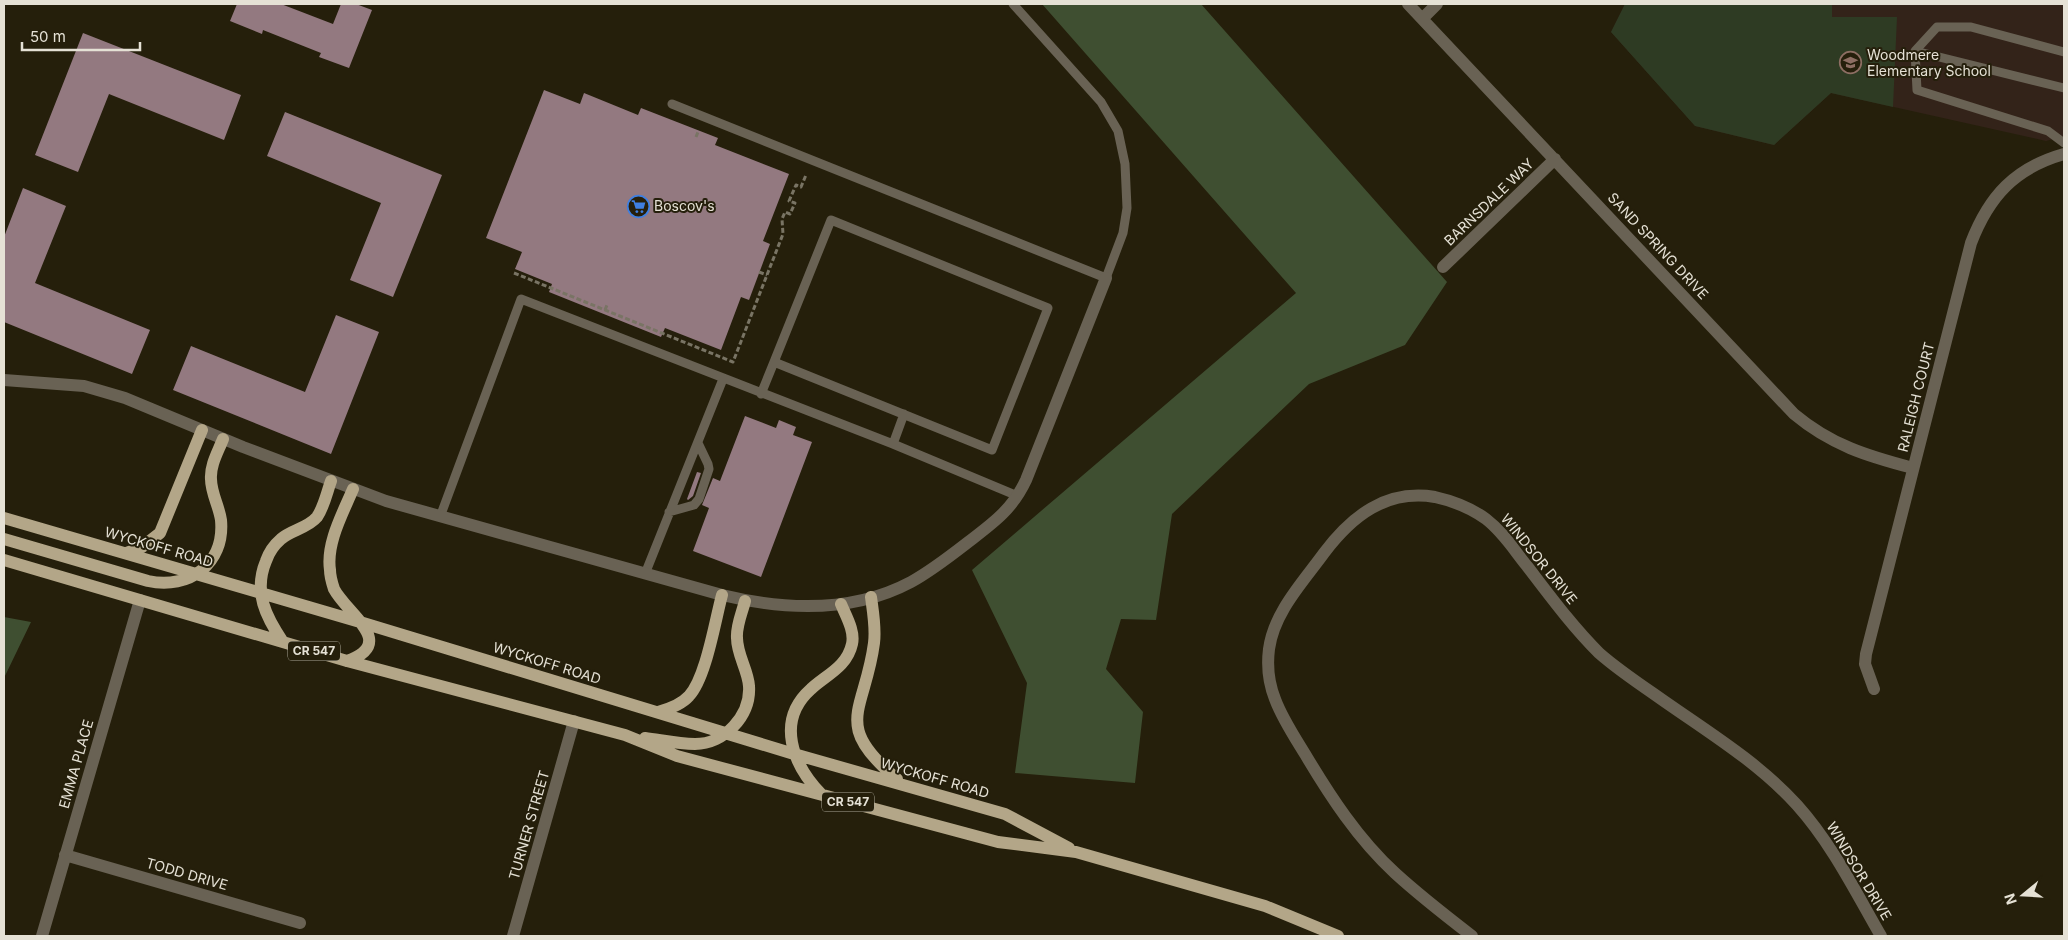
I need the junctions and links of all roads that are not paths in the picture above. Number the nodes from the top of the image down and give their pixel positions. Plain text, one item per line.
1 (1013, 4) edge
2 (1408, 4) edge
3 (1437, 4) edge
4 (1423, 18) junction
5 (1915, 50) junction
6 (2064, 52) edge
7 (2064, 88) edge
8 (672, 104) dead end
9 (2064, 143) edge
10 (2064, 154) edge
11 (1555, 159) junction
12 (1443, 267) dead end
13 (1106, 278) junction
14 (774, 362) junction
15 (723, 379) junction
16 (4, 380) edge
17 (761, 394) junction
18 (904, 414) junction
19 (202, 430) junction
20 (224, 439) junction
21 (698, 443) junction
22 (893, 444) junction
23 (1913, 468) junction
24 (331, 481) junction
25 (353, 489) junction
26 (1018, 496) junction
27 (669, 512) junction
28 (440, 517) junction
29 (4, 518) edge
30 (4, 539) edge
31 (126, 553) junction
32 (4, 560) edge
33 (197, 574) junction
34 (645, 574) junction
35 (260, 593) junction
36 (722, 595) junction
37 (871, 597) junction
38 (140, 600) junction
39 (745, 601) junction
40 (841, 604) junction
41 (360, 622) junction
42 (283, 642) junction
43 (347, 661) junction
44 (1874, 689) dead end
45 (657, 712) junction
46 (574, 721) junction
47 (726, 733) junction
48 (625, 735) junction
49 (794, 754) junction
50 (900, 783) junction
51 (821, 794) junction
52 (1076, 852) junction
53 (66, 855) junction
54 (300, 923) dead end
55 (42, 936) edge
56 (513, 936) edge
57 (1338, 936) edge
58 (1472, 936) edge
59 (1881, 936) edge

1 - 13 lane
2 - 4 street, SAND SPRING DRIVE
3 - 4 street
4 - 11 street, SAND SPRING DRIVE
5 - 6 lane
5 - 7 lane
5 - 9 lane
8 - 13 lane
10 - 23 street, RALEIGH COURT
11 - 12 street, BARNSDALE WAY
11 - 23 street, SAND SPRING DRIVE
13 - 26 street
14 - 17 lane
14 - 18 lane
14 - 18 lane
15 - 17 lane
15 - 21 lane
15 - 28 lane
16 - 19 street
17 - 22 lane
18 - 22 lane
19 - 20 street
19 - 31 main road
20 - 24 street
20 - 33 main road
21 - 27 lane
21 - 27 lane
22 - 26 lane
23 - 44 street, RALEIGH COURT
24 - 25 street
24 - 35 main road
25 - 28 street
25 - 41 main road
26 - 37 street
27 - 34 lane
28 - 34 street
29 - 31 main road, WYCKOFF ROAD / CR 547
30 - 33 main road
31 - 33 main road, WYCKOFF ROAD / CR 547
32 - 38 main road, WYCKOFF ROAD / CR 547
33 - 35 main road, WYCKOFF ROAD / CR 547
34 - 36 street
35 - 41 main road, WYCKOFF ROAD / CR 547
35 - 42 main road
36 - 39 street
36 - 45 main road
37 - 40 street
37 - 50 main road
38 - 42 main road, WYCKOFF ROAD / CR 547
38 - 53 street, EMMA PLACE
39 - 40 street
39 - 47 main road
40 - 49 main road
41 - 43 main road
41 - 45 main road, WYCKOFF ROAD / CR 547
42 - 43 main road, WYCKOFF ROAD / CR 547
43 - 46 main road, WYCKOFF ROAD / CR 547
45 - 47 main road, WYCKOFF ROAD / CR 547
46 - 48 main road, WYCKOFF ROAD / CR 547
46 - 56 street, TURNER STREET
47 - 48 main road
47 - 49 main road, WYCKOFF ROAD / CR 547
48 - 51 main road, WYCKOFF ROAD / CR 547
49 - 50 main road, WYCKOFF ROAD / CR 547
49 - 51 main road
50 - 52 main road, WYCKOFF ROAD / CR 547
51 - 52 main road, WYCKOFF ROAD / CR 547
52 - 57 main road, WYCKOFF ROAD / CR 547
53 - 54 street, TODD DRIVE
53 - 55 street, EMMA PLACE
58 - 59 street, WINDSOR DRIVE

